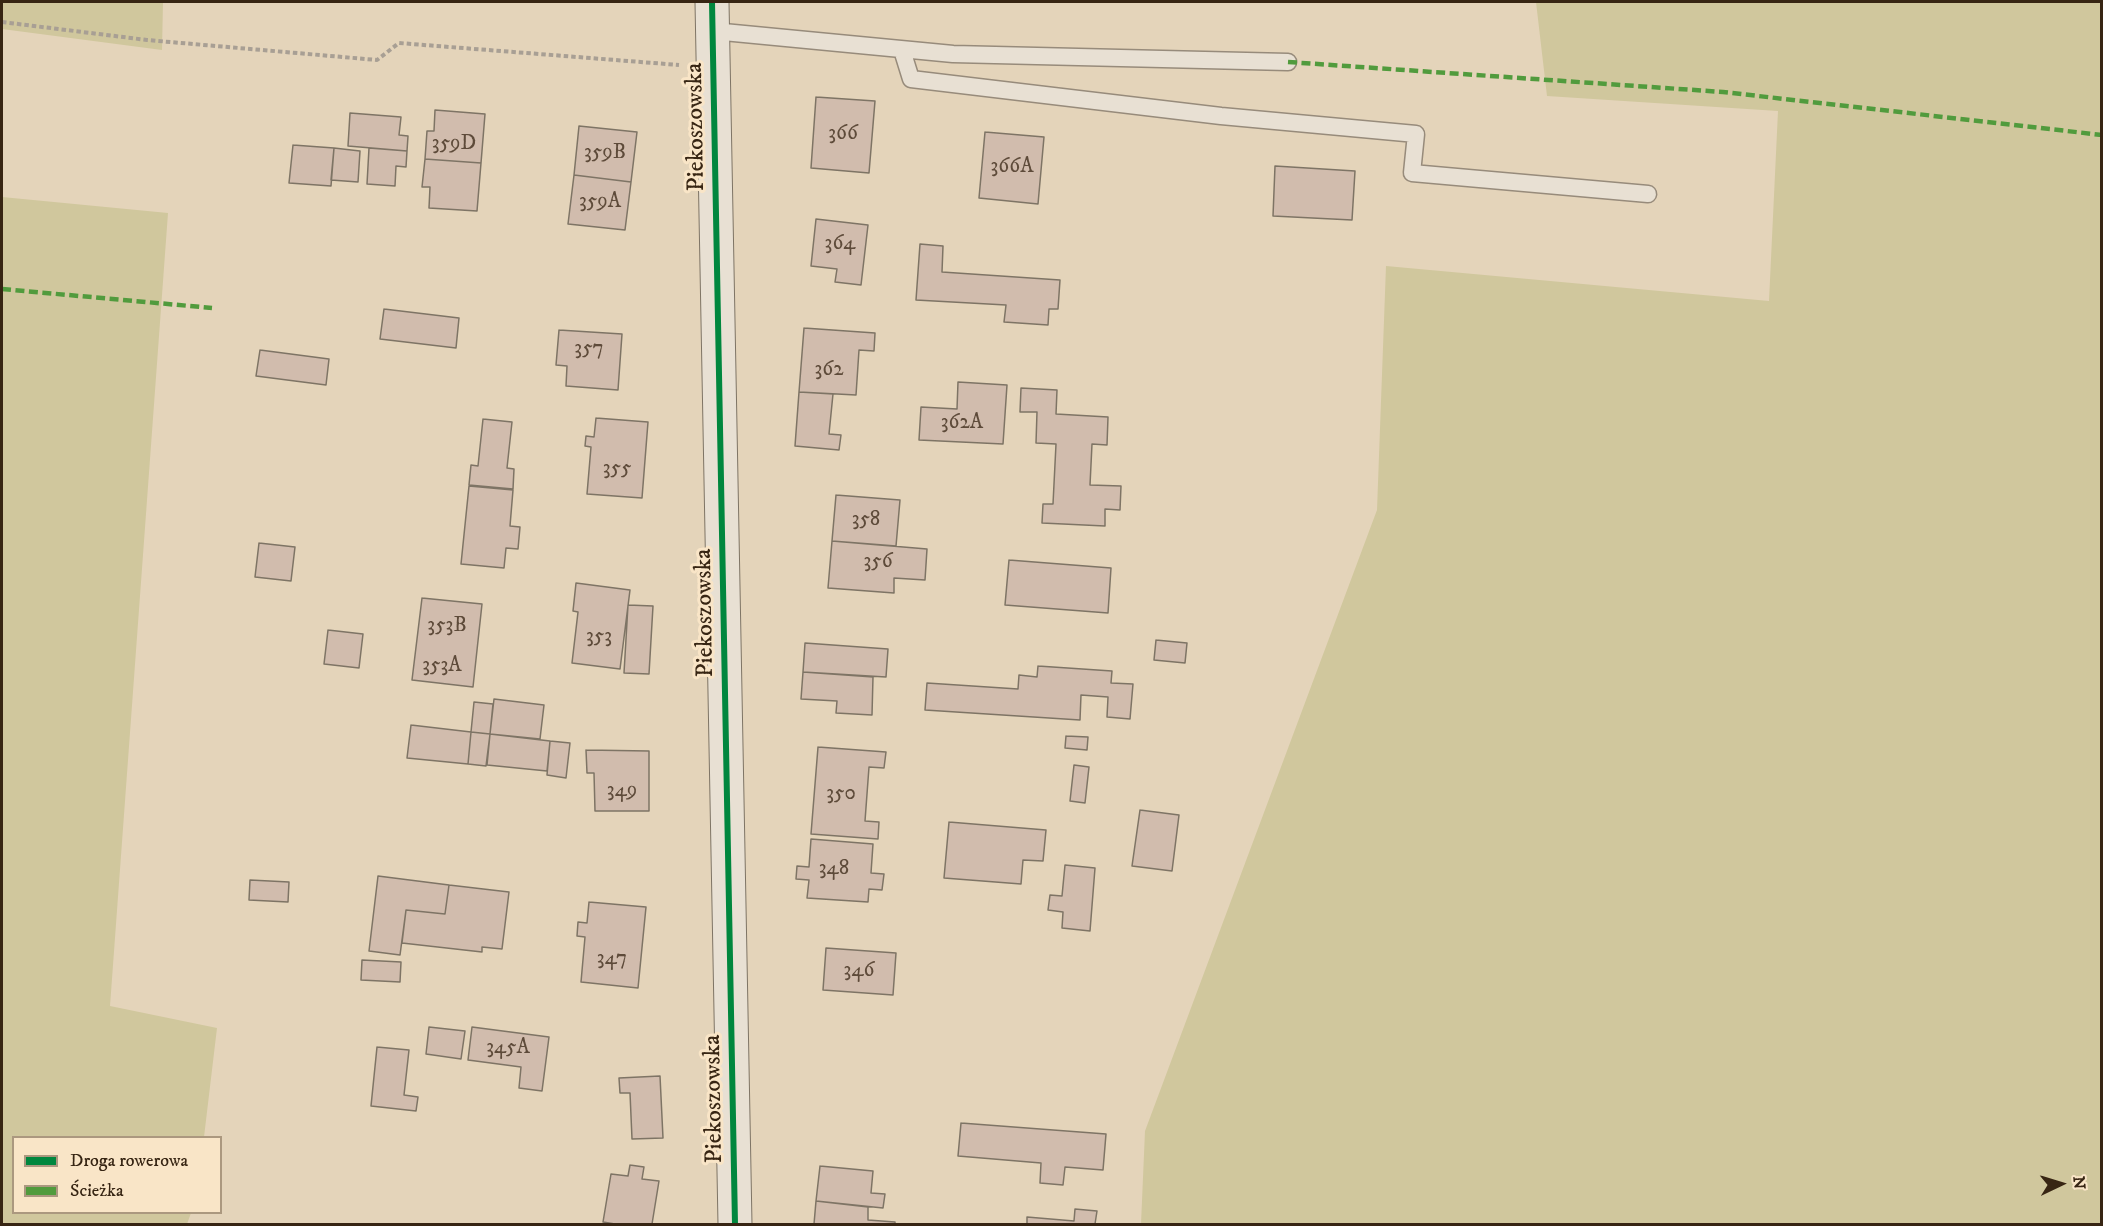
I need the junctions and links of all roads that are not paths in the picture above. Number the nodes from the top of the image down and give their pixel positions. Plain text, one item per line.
1 (712, 16) edge
2 (902, 50) junction
3 (1288, 62) dead end
4 (1648, 194) dead end
5 (735, 1224) edge

1 - 2 lane
1 - 5 main road, Piekoszowska
2 - 3 lane
2 - 4 lane

